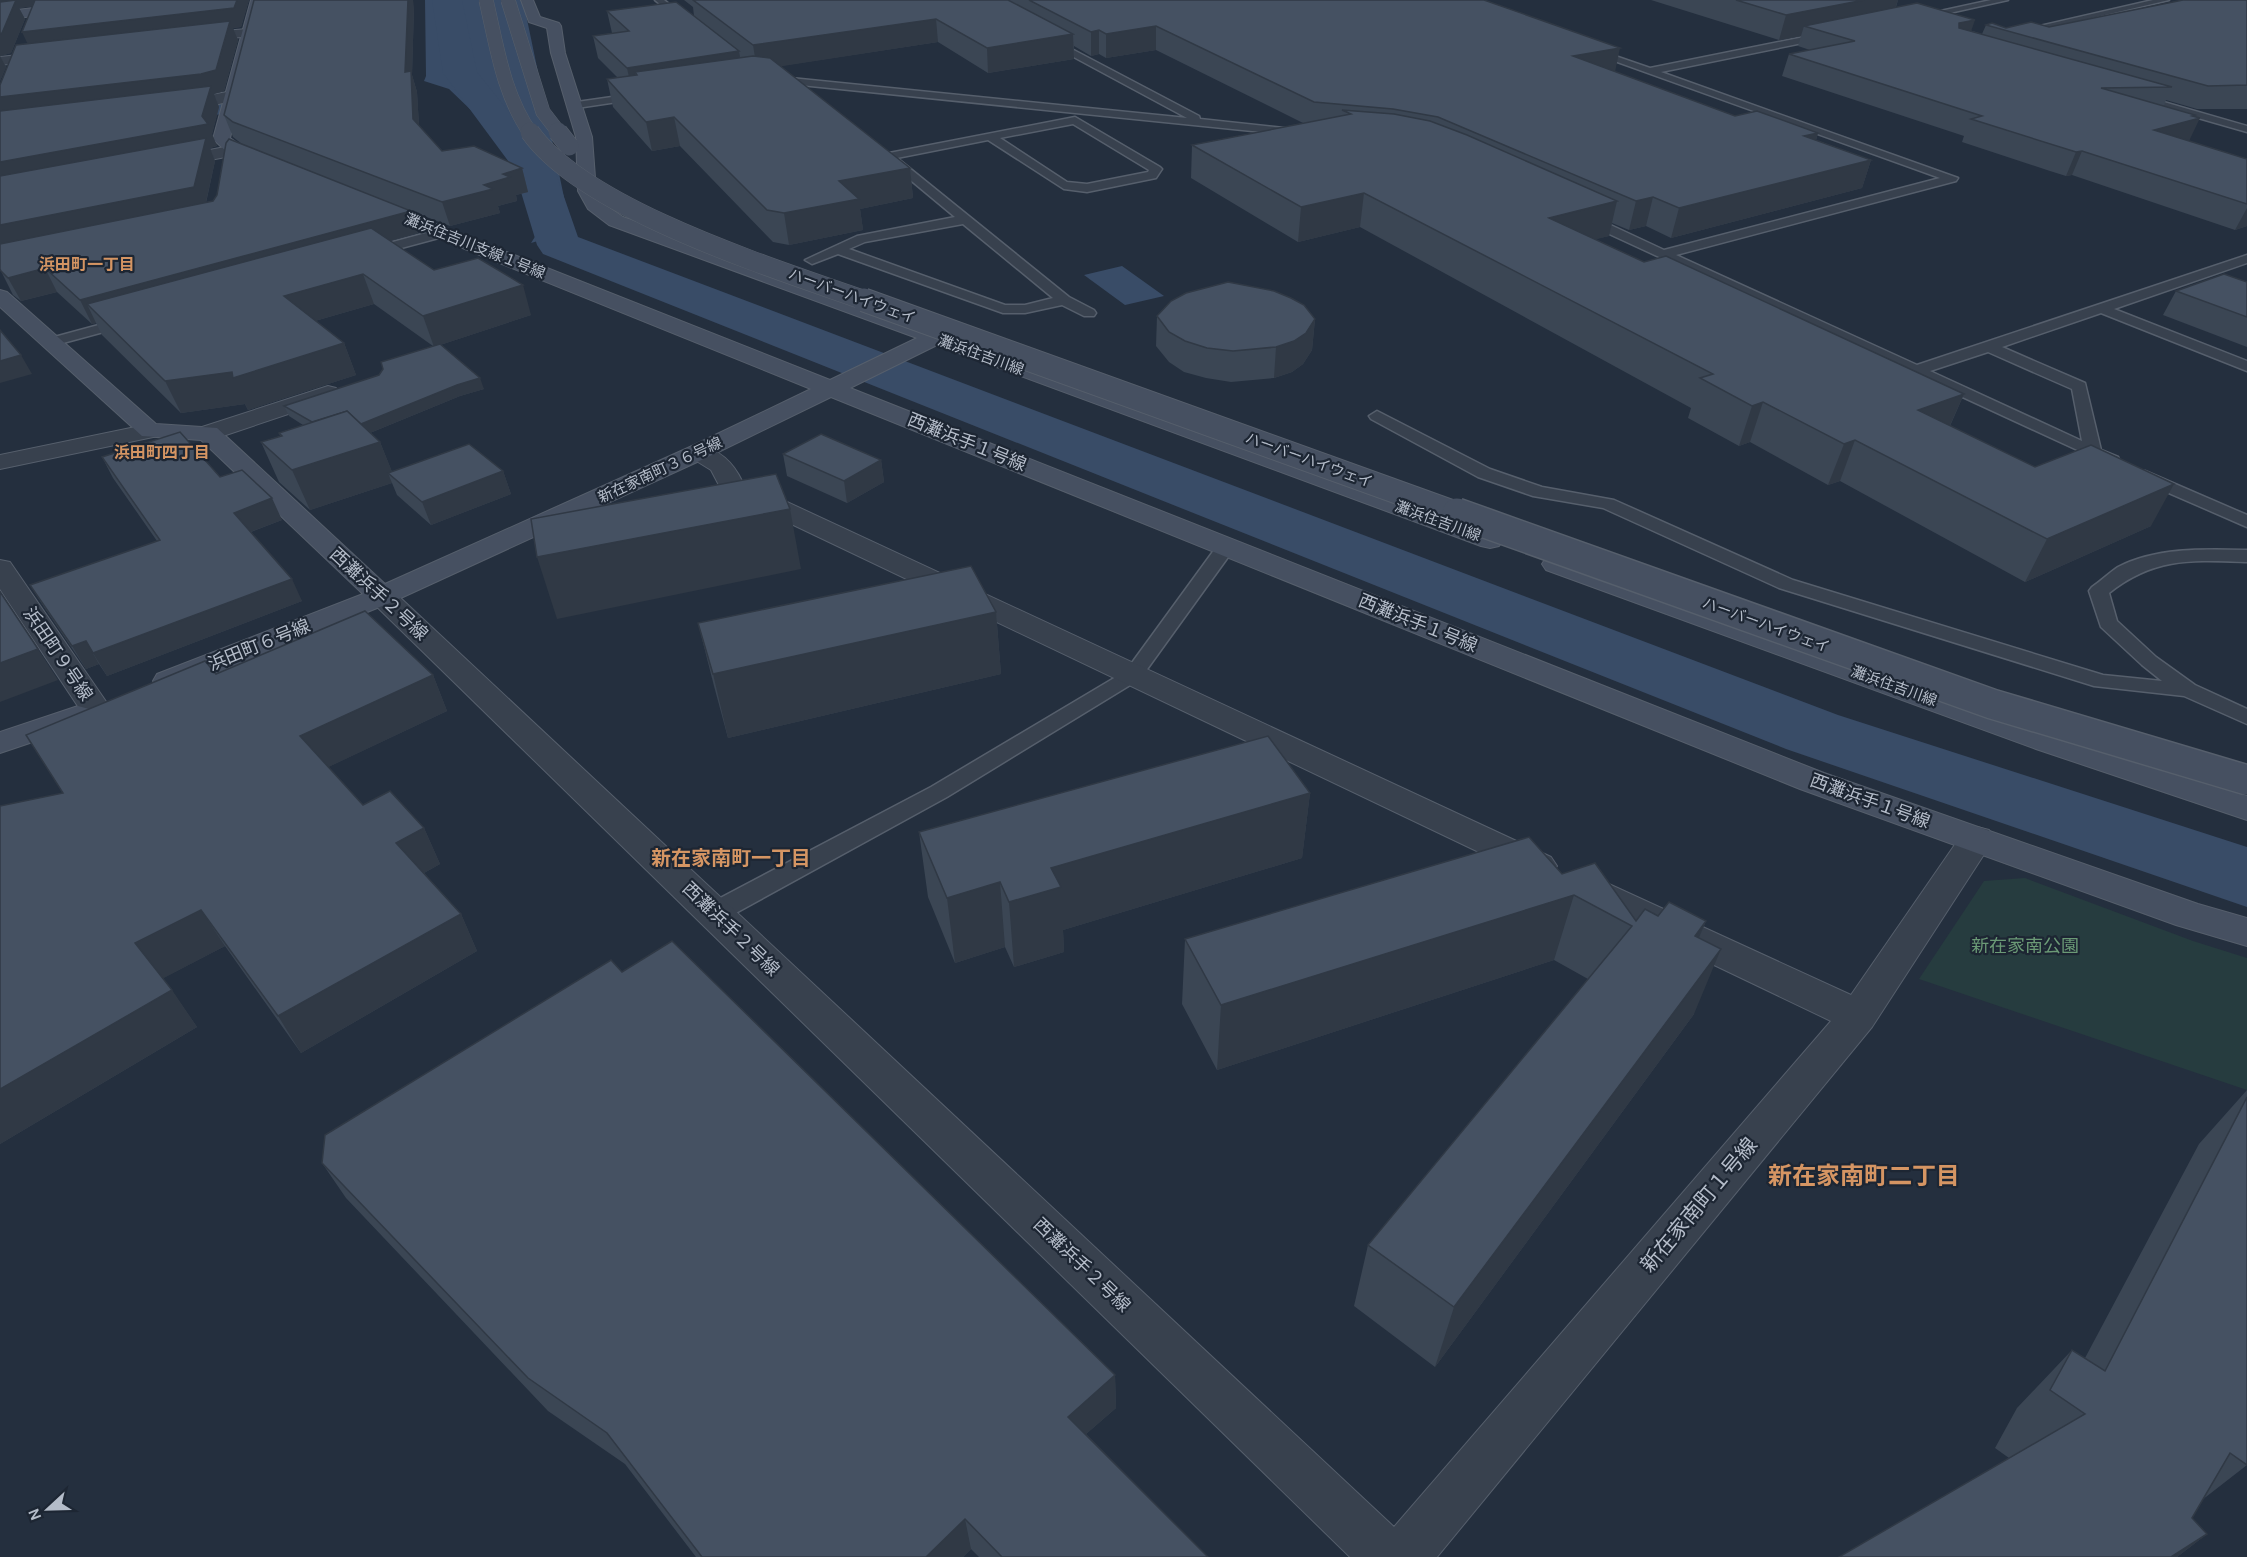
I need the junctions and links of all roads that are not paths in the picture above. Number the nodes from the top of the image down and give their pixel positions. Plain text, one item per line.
1 (97, 0) edge
2 (134, 0) edge
3 (257, 0) edge
4 (486, 0) edge
5 (508, 0) edge
6 (527, 0) edge
7 (659, 0) edge
8 (2004, 0) edge
9 (2165, 0) edge
10 (38, 6) edge
11 (0, 12) edge
12 (0, 16) edge
13 (1912, 18) edge
14 (694, 28) edge
15 (1844, 32) edge
16 (247, 33) junction
17 (1037, 33) edge
18 (2003, 36) dead end
19 (171, 40) edge
20 (1582, 47) edge
21 (65, 53) edge
22 (18, 59) junction
23 (0, 62) edge
24 (1648, 71) junction
25 (11, 78) edge
26 (757, 78) edge
27 (796, 82) junction
28 (656, 93) edge
29 (2124, 94) edge
30 (814, 96) edge
31 (231, 102) junction
32 (577, 105) junction
33 (157, 112) edge
34 (1078, 115) junction
35 (1204, 123) junction
36 (2247, 129) edge
37 (1320, 134) edge
38 (989, 136) junction
39 (235, 150) junction
40 (153, 166) edge
41 (278, 168) edge
42 (222, 173) edge
43 (354, 198) edge
44 (1570, 211) edge
45 (967, 219) junction
46 (441, 232) junction
47 (839, 250) junction
48 (1663, 254) junction
49 (350, 258) edge
50 (2247, 259) edge
51 (812, 260) dead end
52 (2200, 274) junction
53 (2219, 281) edge
54 (597, 294) joint
55 (0, 296) edge
56 (1064, 300) junction
57 (2100, 308) junction
58 (1089, 313) dead end
59 (143, 317) edge
60 (935, 338) junction
61 (52, 342) junction
62 (1988, 346) junction
63 (2247, 366) edge
64 (1916, 371) junction
65 (352, 385) edge
66 (833, 389) junction
67 (1377, 416) dead end
68 (150, 431) junction
69 (208, 433) junction
70 (699, 452) junction
71 (2093, 452) junction
72 (0, 462) edge
73 (2247, 522) edge
74 (1227, 546) junction
75 (2247, 556) edge
76 (0, 568) edge
77 (382, 596) junction
78 (1133, 675) junction
79 (2188, 690) junction
80 (118, 701) junction
81 (2247, 717) edge
82 (0, 743) edge
83 (2247, 766) edge
84 (2247, 780) edge
85 (2247, 808) edge
86 (1977, 840) junction
87 (714, 913) junction
88 (2247, 932) edge
89 (1858, 1016) junction
90 (1388, 1557) edge
91 (1403, 1557) edge

1 - 10 street
2 - 10 street
3 - 16 street
4 - 84 street, ハーバーハイウェイ, bridge
5 - 83 street, ハーバーハイウェイ, bridge
6 - 32 street, 灘浜住吉川線
7 - 14 lane
8 - 13 lane
9 - 18 lane
10 - 11 street
10 - 12 street
10 - 22 street
15 - 24 lane
16 - 19 street
16 - 31 street
17 - 35 lane
20 - 24 lane
21 - 22 street
22 - 23 street
22 - 25 street
24 - 48 lane
26 - 27 lane
27 - 30 lane
27 - 34 lane
28 - 32 lane
29 - 36 lane
31 - 33 street
31 - 39 street
32 - 60 street, 灘浜住吉川線
34 - 35 lane
34 - 38 lane
34 - 38 lane
35 - 37 lane
38 - 45 lane
39 - 40 street
39 - 41 street
39 - 42 street
43 - 46 street, 灘浜住吉川支線１号線
44 - 48 lane
45 - 47 lane
45 - 56 lane
46 - 49 lane
46 - 54 street, 灘浜住吉川支線１号線
47 - 51 lane
47 - 56 lane
48 - 64 lane
50 - 52 lane
52 - 53 lane
52 - 57 lane
54 - 66 street, 西灘浜手１号線
55 - 61 street
56 - 58 lane
57 - 62 lane
57 - 63 lane
59 - 61 lane
60 - 66 street, 新在家南町３６号線
60 - 85 street, 灘浜住吉川線
61 - 68 street
62 - 64 lane
62 - 71 lane
64 - 71 lane
65 - 69 street
66 - 70 street, 新在家南町３６号線
66 - 74 street, 西灘浜手１号線
67 - 79 lane
68 - 69 street
68 - 72 street
69 - 77 street, 西灘浜手２号線
70 - 77 street, 新在家南町３６号線
70 - 78 street
71 - 73 lane
74 - 78 lane
74 - 86 street, 西灘浜手１号線
75 - 79 lane
76 - 80 street, 浜田町９号線
77 - 80 street, 浜田町６号線
77 - 87 street, 西灘浜手２号線
78 - 87 lane
78 - 89 street
79 - 81 lane
80 - 82 street, 浜田町６号線
86 - 88 street, 西灘浜手１号線
86 - 89 street, 新在家南町１号線
87 - 90 street, 西灘浜手２号線
89 - 91 street, 新在家南町１号線

